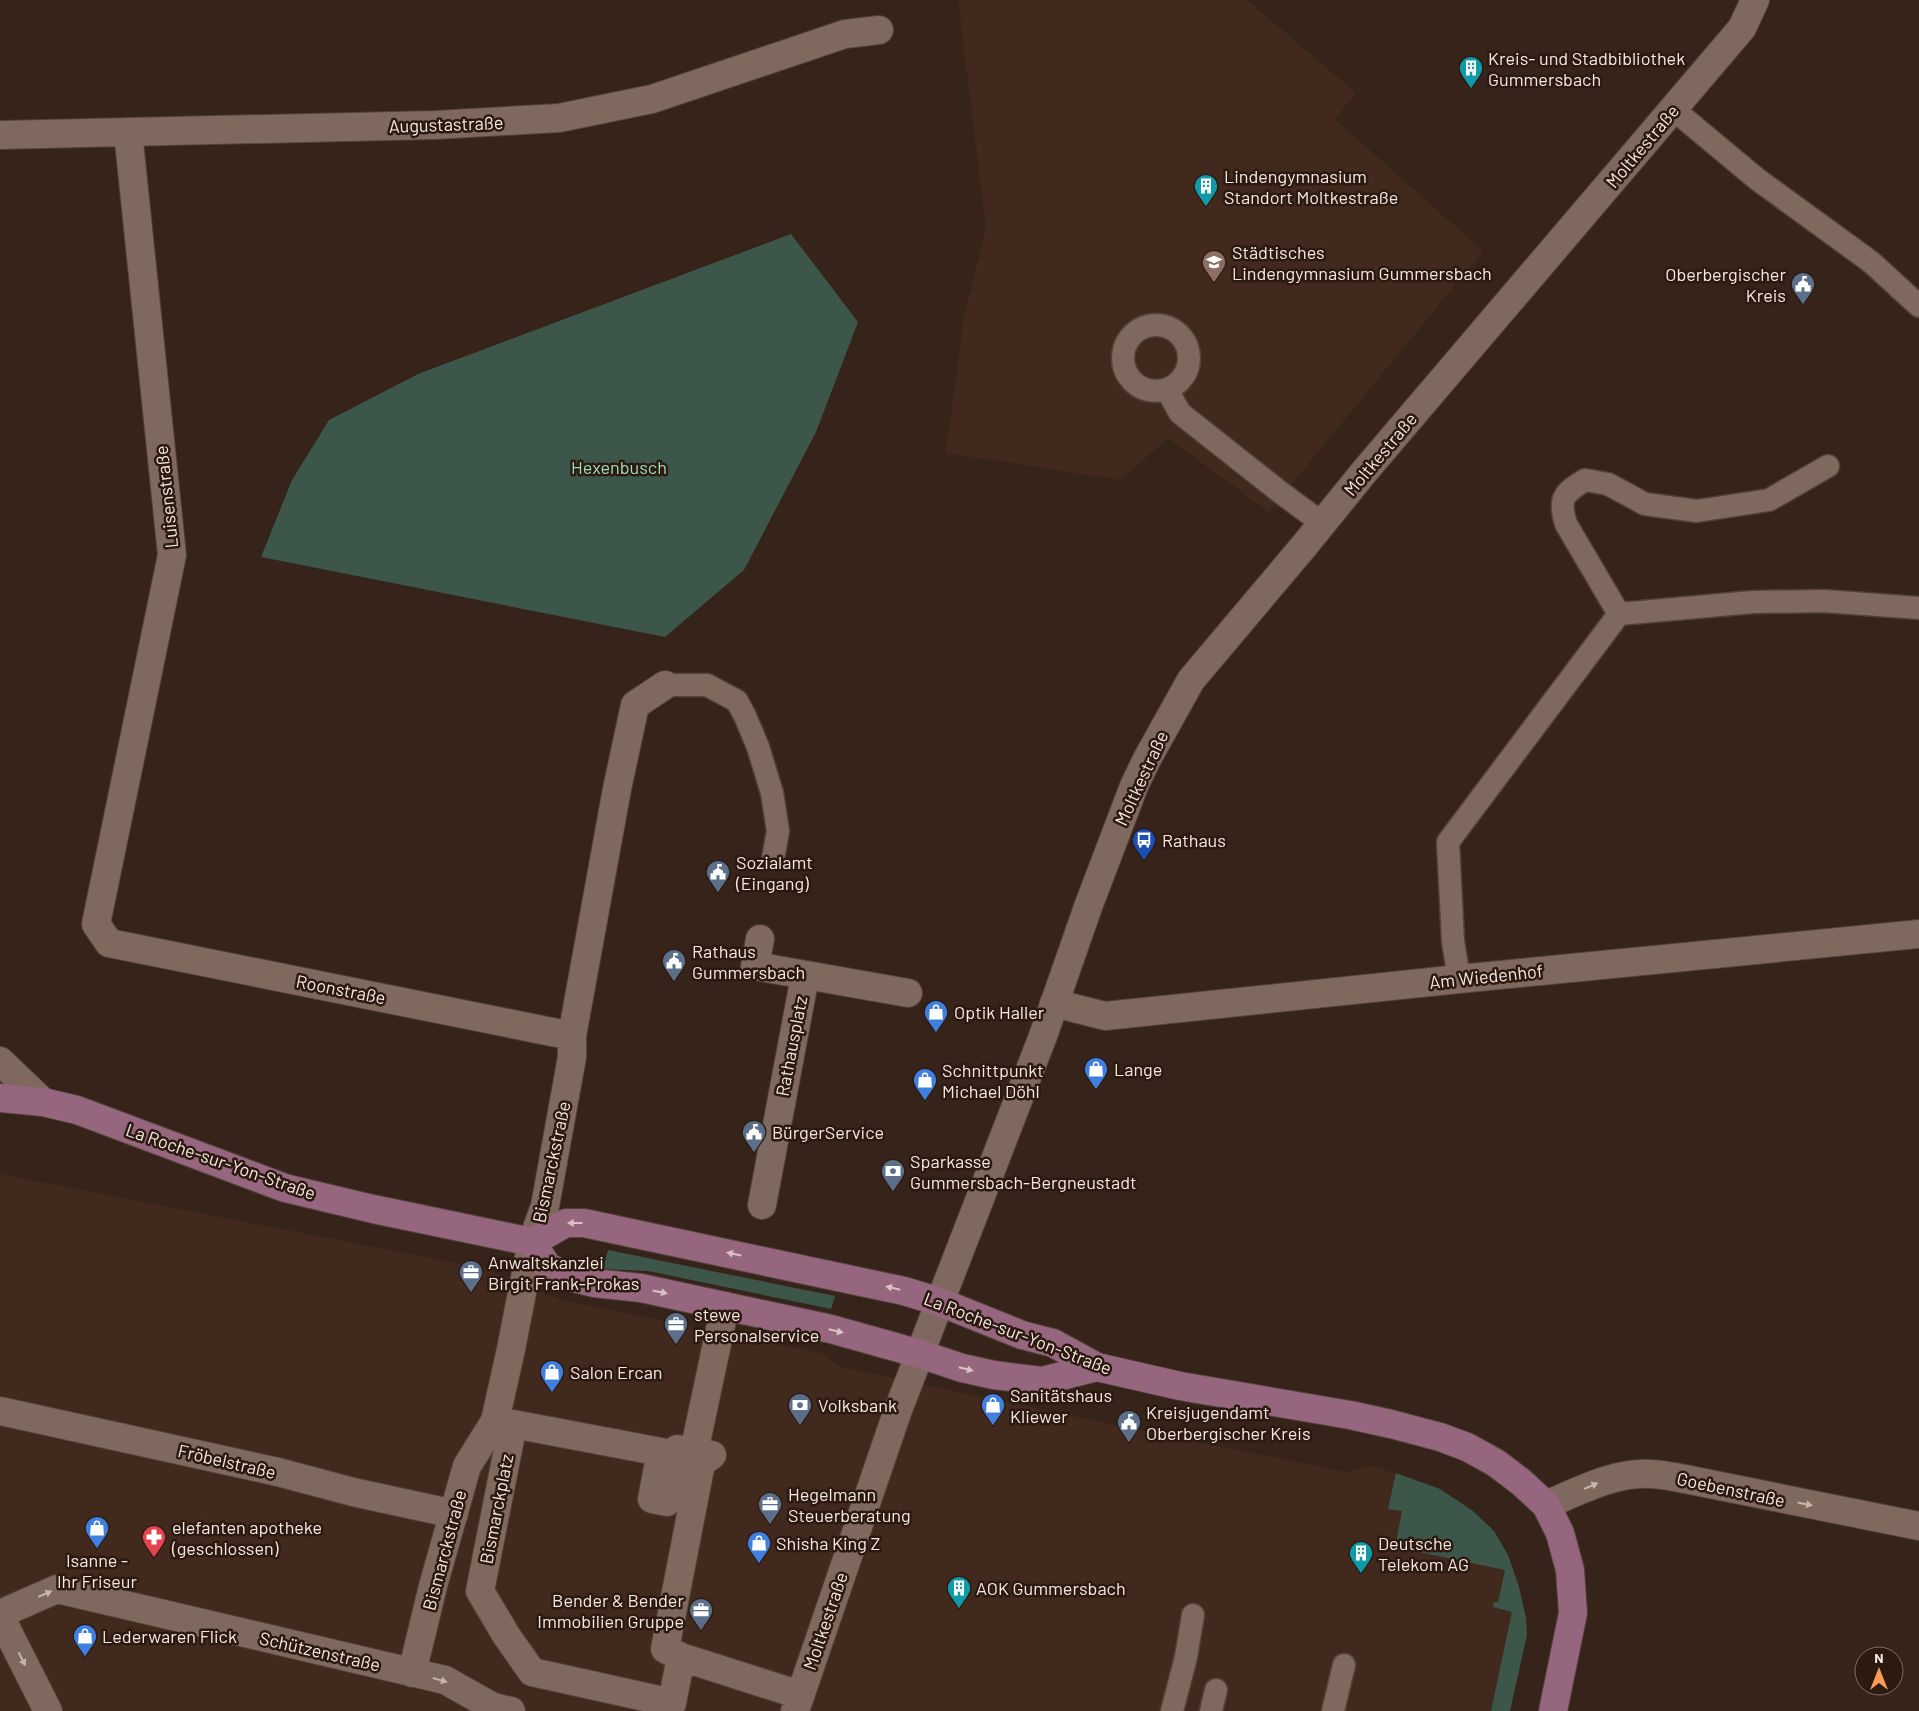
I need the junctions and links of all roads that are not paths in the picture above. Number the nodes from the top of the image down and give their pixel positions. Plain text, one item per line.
1 (1755, 0) edge
2 (879, 30) dead end
3 (1673, 109) junction
4 (128, 132) junction
5 (0, 135) edge
6 (1919, 306) edge
7 (1167, 390) dead end
8 (1828, 466) dead end
9 (1322, 523) junction
10 (1919, 608) edge
11 (1619, 614) junction
12 (665, 685) joint
13 (773, 859) dead end
14 (1919, 934) edge
15 (760, 940) dead end
16 (109, 943) joint
17 (804, 976) junction
18 (1459, 979) junction
19 (908, 993) dead end
20 (1054, 1003) junction
21 (572, 1036) junction
22 (0, 1061) edge
23 (0, 1098) edge
24 (43, 1102) junction
25 (762, 1205) dead end
26 (532, 1242) junction
27 (940, 1302) junction
28 (725, 1306) junction
29 (920, 1354) junction
30 (1097, 1367) junction
31 (0, 1411) edge
32 (476, 1452) junction
33 (694, 1452) junction
34 (506, 1459) junction
35 (1546, 1505) junction
36 (454, 1514) junction
37 (1919, 1526) edge
38 (0, 1615) edge
39 (1193, 1615) dead end
40 (680, 1657) junction
41 (1344, 1665) dead end
42 (412, 1673) junction
43 (798, 1703) edge
44 (1556, 1708) edge
45 (498, 1710) edge
46 (48, 1711) edge
47 (1172, 1711) edge
48 (1333, 1711) edge

1 - 3 street, Moltkestraße
2 - 4 street, Augustastraße
3 - 6 lane
3 - 9 street, Moltkestraße
4 - 5 street, Augustastraße
4 - 16 street, Luisenstraße
7 - 9 lane
8 - 11 lane
9 - 20 street, Moltkestraße
10 - 11 lane
11 - 18 lane
12 - 13 lane
12 - 21 street, Bismarckstraße
14 - 18 street, Am Wiedenhof
15 - 17 street, Rathausplatz
16 - 21 street, Roonstraße
17 - 19 street, Rathausplatz
17 - 25 street, Rathausplatz
18 - 20 street, Am Wiedenhof
20 - 27 street, Moltkestraße
21 - 26 street, Bismarckstraße
22 - 24 street
23 - 24 street, La Roche-sur-Yon-Straße
24 - 26 street, La Roche-sur-Yon-Straße
27 -> 26 street, La Roche-sur-Yon-Straße
26 -> 28 street
26 - 32 street, Bismarckstraße
27 - 29 street, Moltkestraße
27 - 30 street, La Roche-sur-Yon-Straße
28 -> 29 street
28 - 33 street
29 -> 30 street
29 - 43 street, Moltkestraße
30 - 35 street, La Roche-sur-Yon-Straße
31 - 36 street, Fröbelstraße
32 - 34 street
32 - 36 street, Bismarckstraße
33 - 34 street, Bismarckplatz
33 - 40 street
34 - 40 street, Bismarckplatz
35 -> 37 street, Goebenstraße
35 - 44 street, La Roche-sur-Yon-Straße
36 - 42 street, Bismarckstraße
38 -> 42 street, Schützenstraße
38 -> 46 street
39 - 47 lane
40 - 43 street
41 - 48 lane
42 -> 45 street, Schützenstraße

